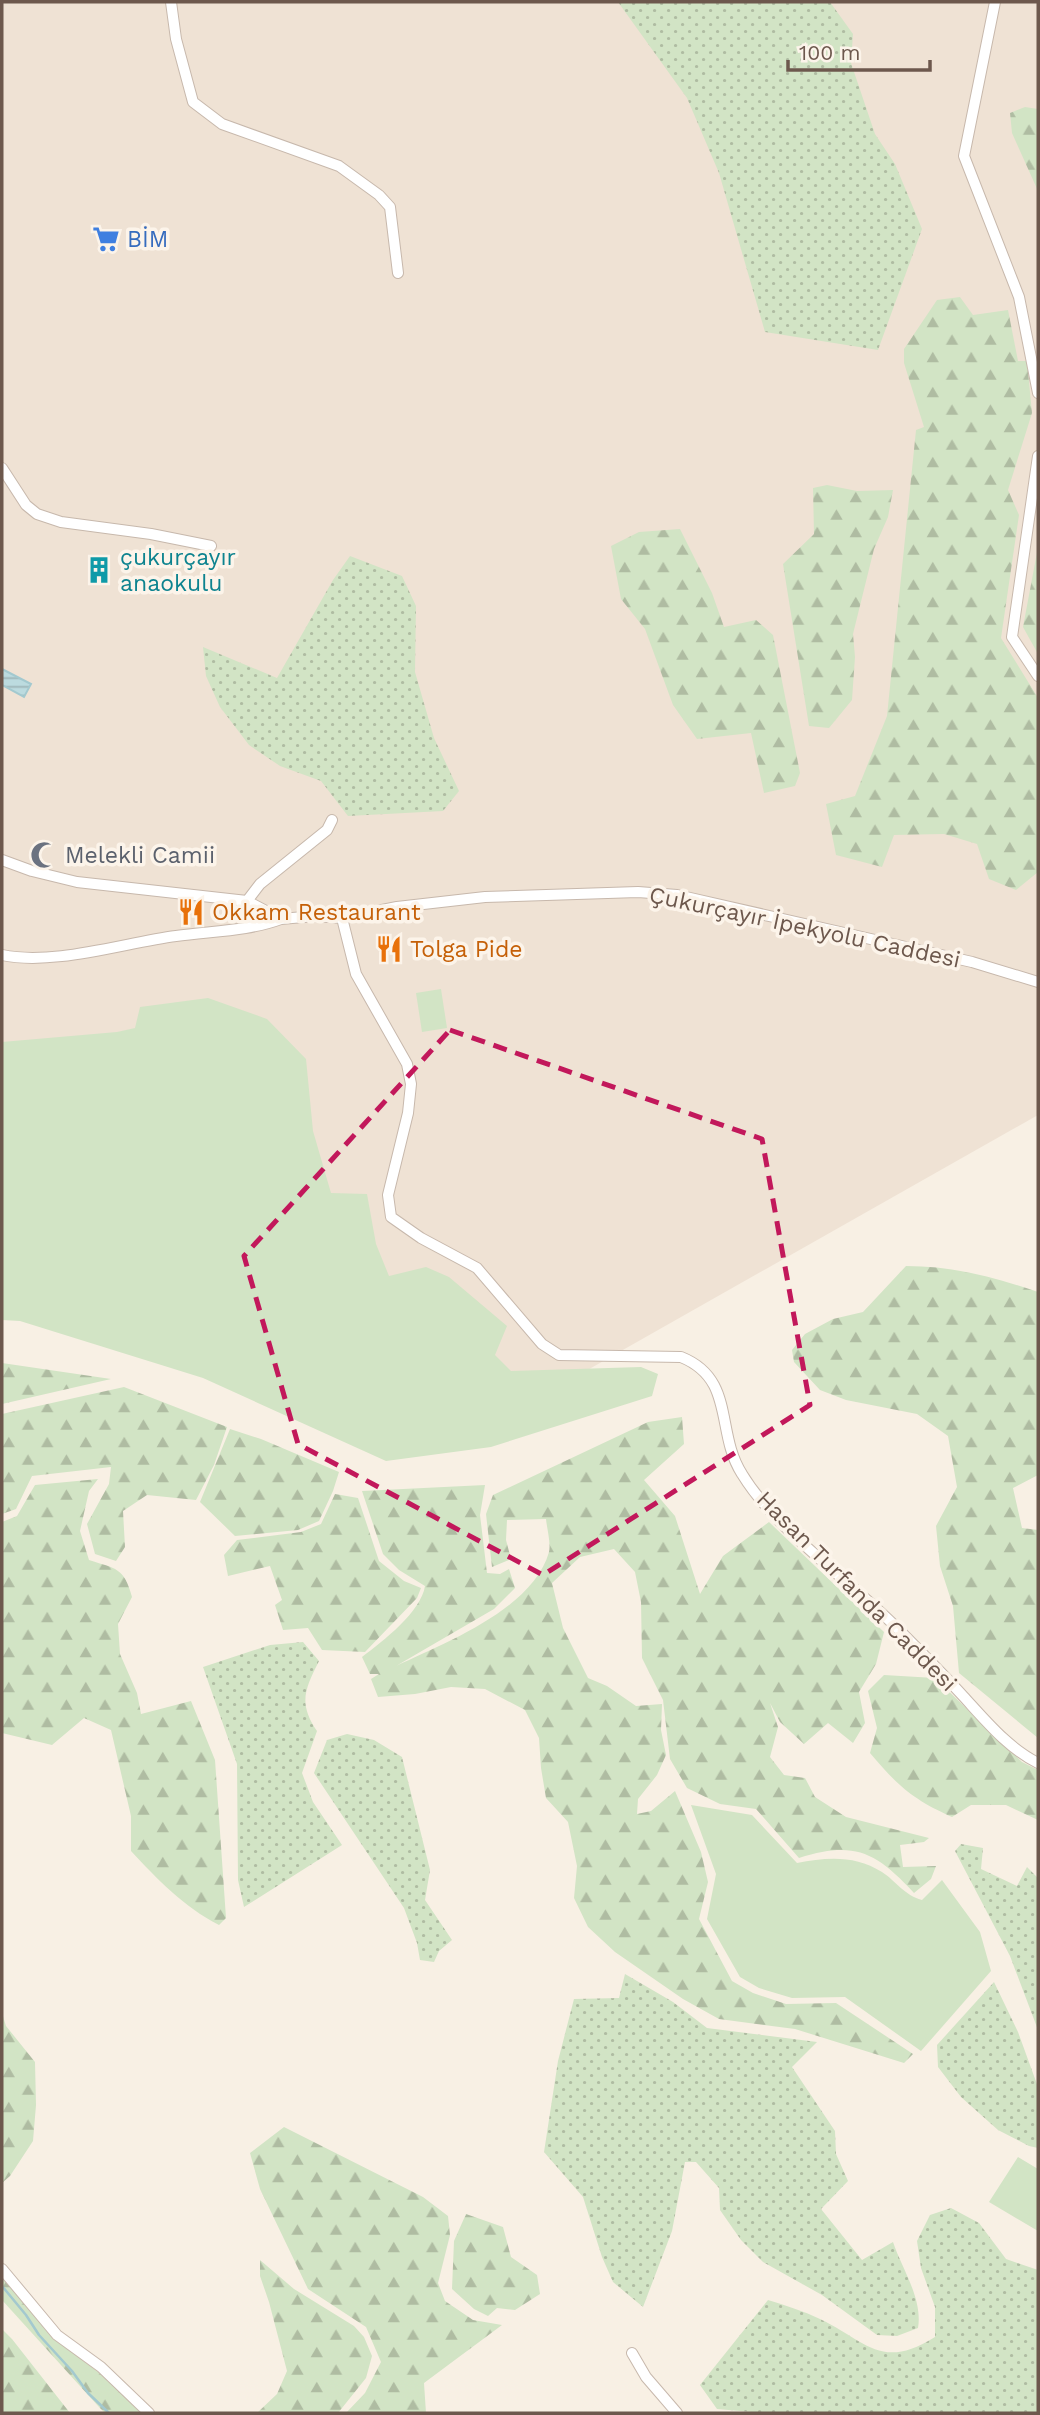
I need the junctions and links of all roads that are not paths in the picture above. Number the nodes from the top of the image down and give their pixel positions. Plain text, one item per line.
1 (171, 2) edge
2 (995, 2) edge
3 (398, 272) dead end
4 (1038, 393) edge
5 (1038, 456) edge
6 (2, 467) edge
7 (211, 546) dead end
8 (1038, 676) edge
9 (332, 820) dead end
10 (2, 853) edge
11 (2, 860) edge
12 (32, 871) junction
13 (247, 901) junction
14 (342, 918) junction
15 (281, 919) junction
16 (2, 955) edge
17 (1038, 982) edge
18 (1038, 1763) edge
19 (2, 2269) edge
20 (632, 2353) dead end
21 (149, 2413) edge
22 (677, 2413) edge

1 - 3 street
2 - 4 street
5 - 8 street
6 - 7 street
9 - 13 street
10 - 12 street
11 - 12 street
12 - 13 street
13 - 15 street
14 - 15 street, Çukurçayır İpekyolu Caddesi
14 - 17 street, Çukurçayır İpekyolu Caddesi
14 - 18 street, Hasan Turfanda Caddesi
15 - 16 street, Çukurçayır İpekyolu Caddesi
19 - 21 street
20 - 22 street

